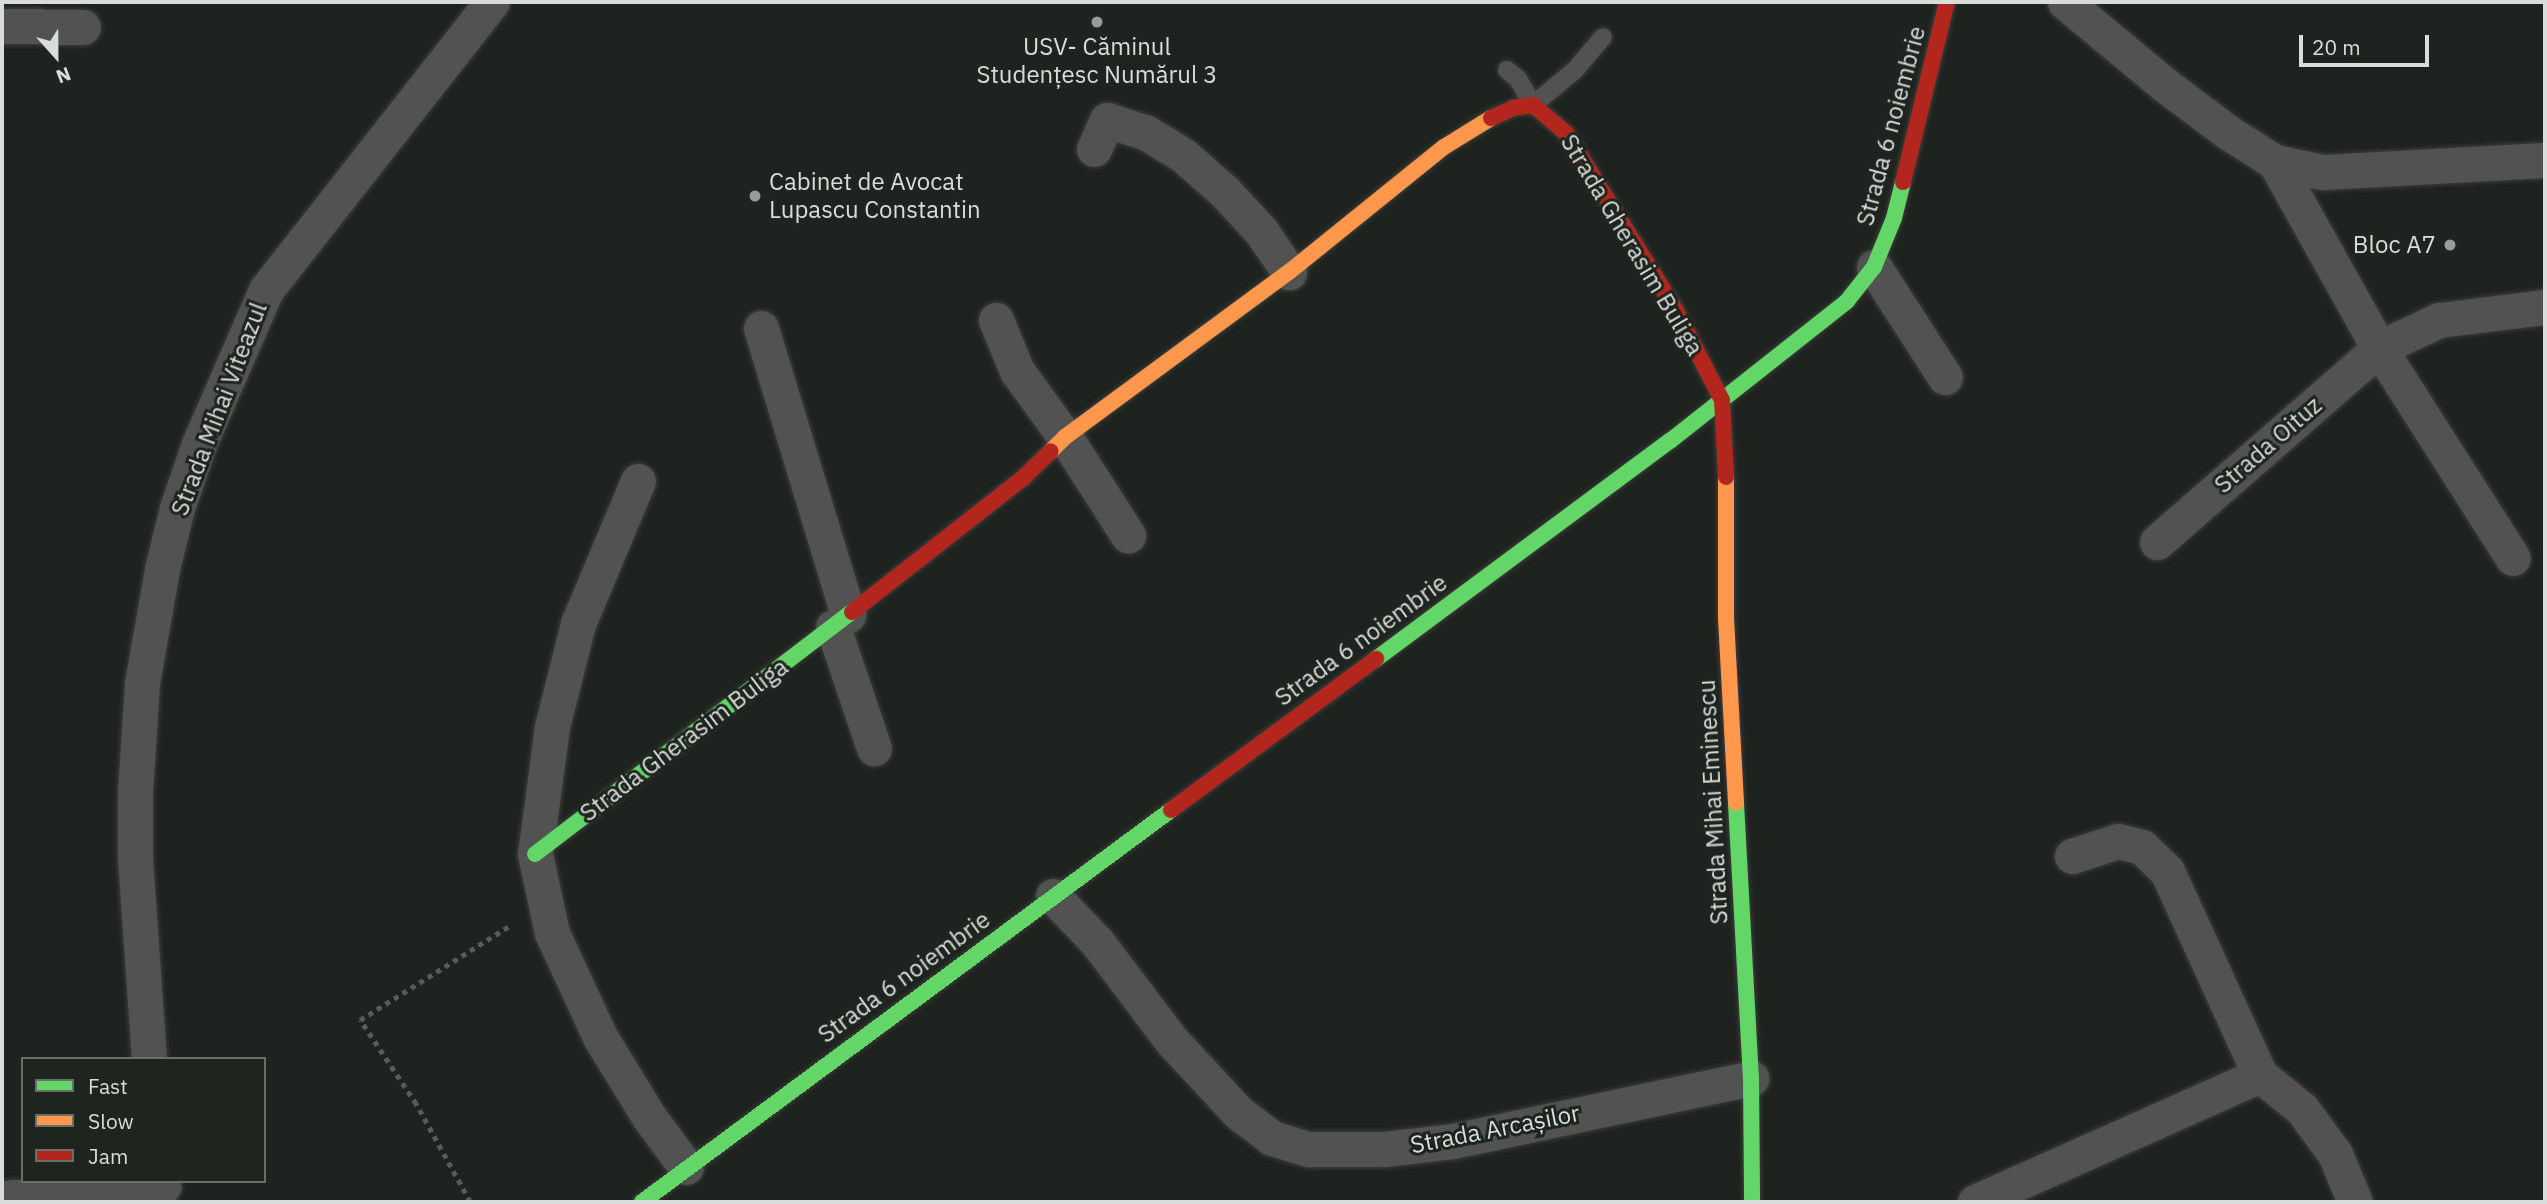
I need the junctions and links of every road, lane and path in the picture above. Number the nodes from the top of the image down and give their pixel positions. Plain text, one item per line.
1 (492, 2) edge
2 (1947, 2) edge
3 (2065, 2) edge
4 (2, 26) edge
5 (83, 27) dead end
6 (1604, 37) dead end
7 (1507, 71) dead end
8 (1533, 105) junction
9 (1094, 149) dead end
10 (2545, 160) edge
11 (2275, 162) junction
12 (1874, 267) junction
13 (1289, 272) junction
14 (2545, 307) edge
15 (996, 320) dead end
16 (761, 328) dead end
17 (2379, 348) junction
18 (1945, 377) dead end
19 (1722, 400) junction
20 (1065, 438) junction
21 (638, 481) dead end
22 (1128, 535) dead end
23 (2157, 542) dead end
24 (2513, 558) dead end
25 (841, 621) junction
26 (874, 748) dead end
27 (535, 854) junction
28 (2072, 856) dead end
29 (1053, 896) junction
30 (545, 904) junction
31 (149, 1057) edge
32 (2260, 1075) junction
33 (1751, 1078) junction
34 (686, 1167) junction
35 (164, 1190) edge
36 (2, 1198) edge
37 (470, 1202) edge
38 (642, 1202) edge
39 (1752, 1202) edge
40 (1975, 1202) edge
41 (2356, 1202) edge

1 - 31 street, Strada Mihai Viteazul
2 - 12 street, Strada 6 noiembrie
3 - 11 street
4 - 5 street
6 - 8 lane
7 - 8 lane
8 - 13 street, Strada Gherasim Buliga
8 - 19 street, Strada Gherasim Buliga
9 - 13 street
10 - 11 street
11 - 17 street
12 - 18 street
12 - 19 street, Strada 6 noiembrie
13 - 20 street, Strada Gherasim Buliga
14 - 17 street, Strada Oituz
15 - 20 street
16 - 25 street
17 - 23 street, Strada Oituz
17 - 24 street
19 - 29 street, Strada 6 noiembrie
19 - 33 street, Strada Mihai Eminescu
20 - 22 street
20 - 25 street, Strada Gherasim Buliga
21 - 27 street, Strada Gherasim Buliga
25 - 26 street
25 - 27 street, Strada Gherasim Buliga
27 - 30 street, Strada Gherasim Buliga
28 - 32 street
29 - 33 street, Strada Arcașilor
29 - 34 street, Strada 6 noiembrie
30 - 34 street, Strada Gherasim Buliga
30 - 37 path
32 - 40 street
32 - 41 street
33 - 39 street, Strada Mihai Eminescu
34 - 38 street, Strada 6 noiembrie
35 - 36 street

